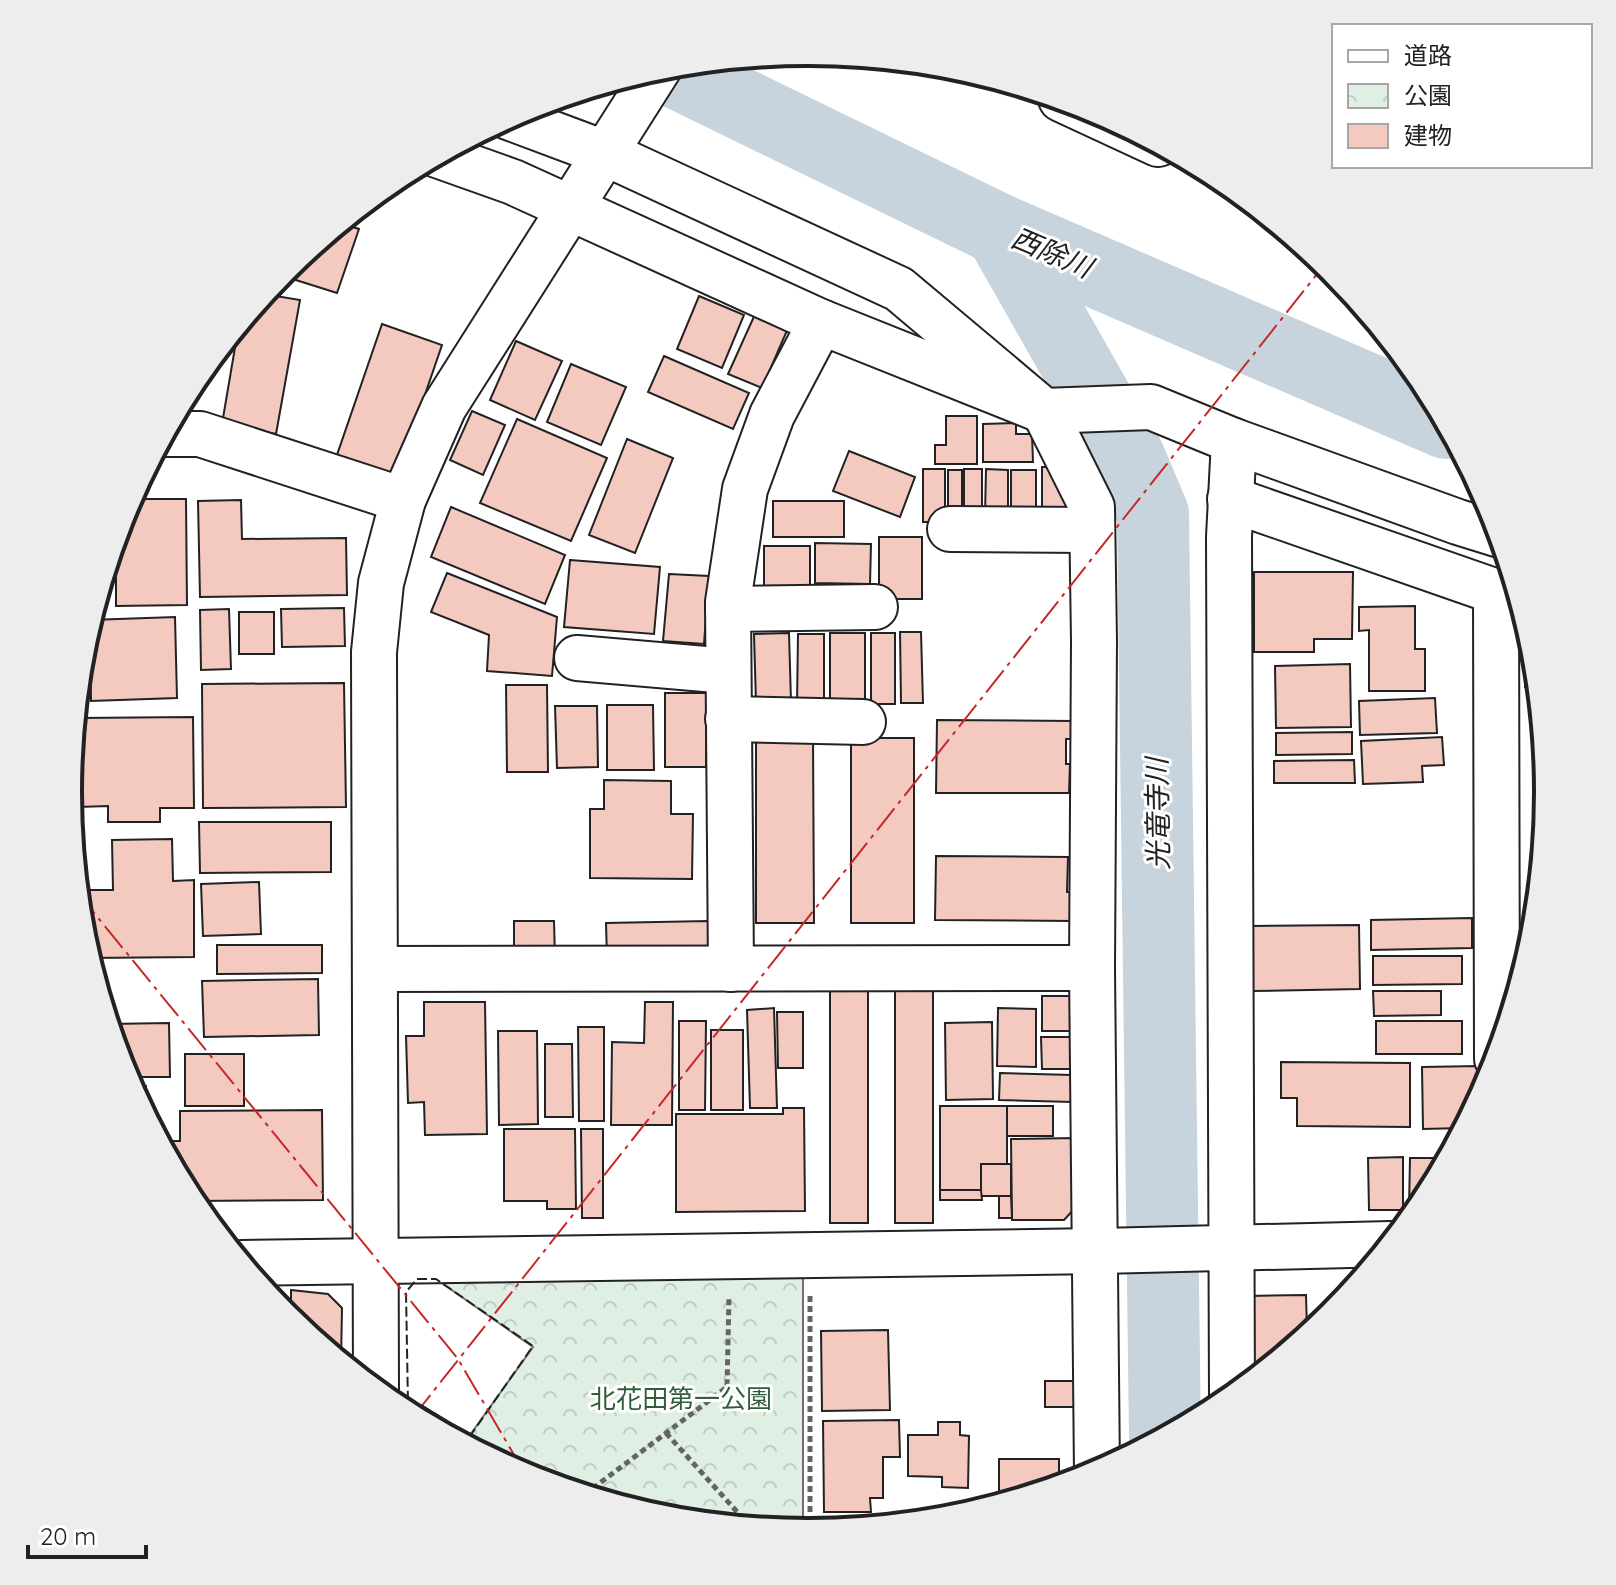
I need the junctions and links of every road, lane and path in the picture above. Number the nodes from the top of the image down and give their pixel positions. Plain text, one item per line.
1 (649, 84) edge
2 (529, 121) edge
3 (615, 140) junction
4 (465, 152) edge
5 (451, 160) edge
6 (513, 182) junction
7 (571, 210) junction
8 (821, 322) junction
9 (1044, 411) junction
10 (176, 434) edge
11 (1234, 441) junction
12 (1230, 499) junction
13 (403, 500) junction
14 (950, 529) dead end
15 (1092, 530) junction
16 (1485, 530) edge
17 (1508, 596) edge
18 (1508, 597) edge
19 (875, 607) dead end
20 (728, 609) junction
21 (577, 658) dead end
22 (728, 671) junction
23 (728, 719) junction
24 (863, 722) dead end
25 (1092, 968) junction
26 (375, 969) junction
27 (731, 969) junction
28 (1498, 1020) edge
29 (1377, 1244) edge
30 (1224, 1246) junction
31 (1098, 1251) junction
32 (810, 1255) junction
33 (727, 1256) junction
34 (377, 1261) junction
35 (255, 1263) edge
36 (376, 1376) edge
37 (1231, 1383) edge
38 (666, 1433) junction
39 (1097, 1459) edge
40 (595, 1486) edge
41 (739, 1515) edge
42 (810, 1519) edge

1 - 3 street
2 - 3 street
3 - 7 street
3 - 9 street
4 - 6 street
5 - 6 street
6 - 7 street
7 - 8 street
7 - 13 street
8 - 9 street
8 - 20 street
9 - 11 street
9 - 15 street
10 - 13 street
11 - 12 street
11 - 16 street
12 - 17 street
12 - 30 street
13 - 26 street
14 - 15 street
15 - 25 street
18 - 28 street
19 - 20 street
20 - 22 street
21 - 22 street
22 - 23 street
23 - 24 street
23 - 27 street
25 - 27 street
25 - 31 street
26 - 27 street
26 - 34 street
29 - 30 street
30 - 31 street
30 - 37 street
31 - 32 street
31 - 39 street
32 - 33 street
32 - 42 path
33 - 34 street
33 - 38 path
34 - 35 street
34 - 36 street
38 - 40 path
38 - 41 path

